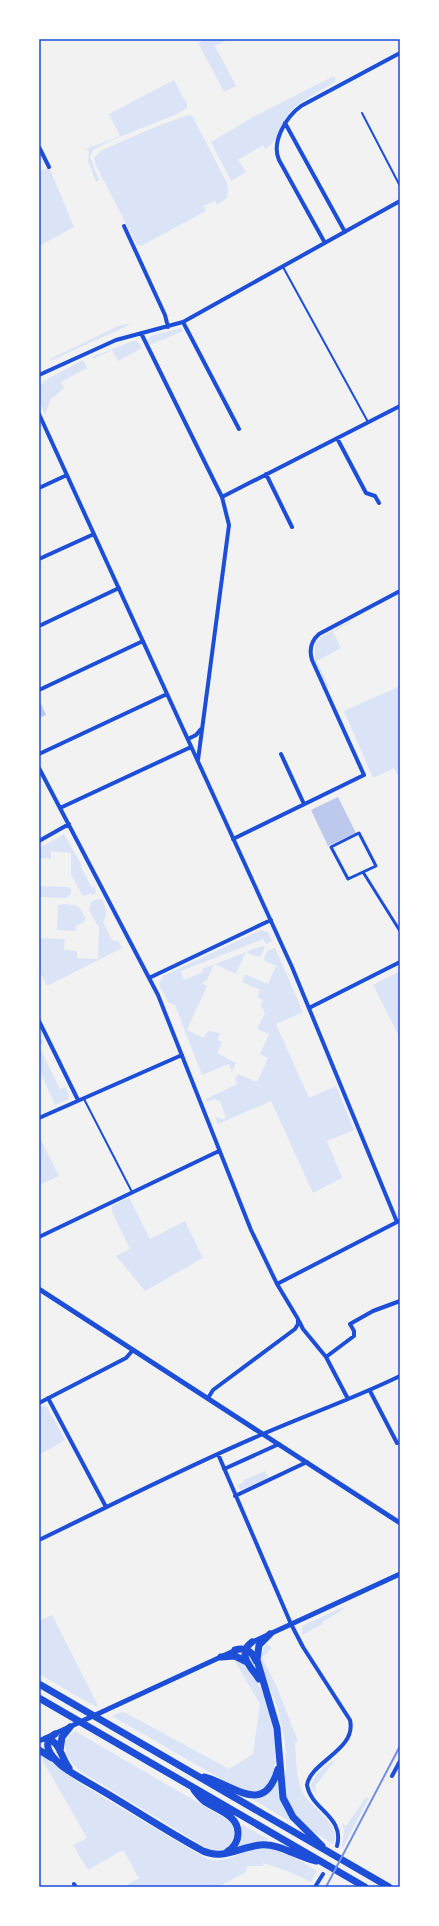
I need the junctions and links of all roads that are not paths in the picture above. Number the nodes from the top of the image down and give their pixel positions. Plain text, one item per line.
1 (400, 52) edge
2 (362, 113) dead end
3 (286, 123) junction
4 (39, 147) edge
5 (49, 167) dead end
6 (400, 186) edge
7 (400, 201) edge
8 (124, 226) dead end
9 (345, 232) junction
10 (325, 243) junction
11 (283, 267) junction
12 (183, 322) junction
13 (168, 327) junction
14 (141, 333) junction
15 (39, 375) edge
16 (400, 406) edge
17 (39, 414) edge
18 (368, 422) junction
19 (238, 429) dead end
20 (337, 438) junction
21 (266, 474) junction
22 (67, 475) junction
23 (39, 488) edge
24 (222, 496) junction
25 (379, 503) dead end
26 (292, 527) dead end
27 (94, 534) junction
28 (39, 559) edge
29 (119, 588) junction
30 (400, 591) edge
31 (39, 626) edge
32 (143, 641) junction
33 (39, 690) edge
34 (167, 694) junction
35 (203, 725) junction
36 (188, 739) junction
37 (191, 747) junction
38 (39, 754) edge
39 (281, 754) dead end
40 (198, 760) junction
41 (39, 768) edge
42 (304, 804) junction
43 (60, 808) junction
44 (69, 824) junction
45 (232, 839) junction
46 (39, 841) edge
47 (363, 872) junction
48 (271, 920) junction
49 (400, 931) edge
50 (400, 962) edge
51 (149, 978) junction
52 (309, 1008) junction
53 (39, 1021) edge
54 (39, 1027) edge
55 (44, 1031) junction
56 (182, 1055) junction
57 (83, 1098) junction
58 (78, 1100) junction
59 (39, 1118) edge
60 (219, 1151) junction
61 (132, 1192) junction
62 (399, 1221) edge
63 (39, 1237) edge
64 (277, 1284) junction
65 (39, 1289) edge
66 (400, 1301) edge
67 (298, 1319) junction
68 (296, 1327) junction
69 (303, 1329) junction
70 (133, 1350) junction
71 (326, 1356) junction
72 (400, 1376) edge
73 (370, 1390) junction
74 (48, 1398) junction
75 (208, 1398) junction
76 (348, 1399) junction
77 (39, 1403) edge
78 (263, 1434) junction
79 (397, 1443) dead end
80 (279, 1444) junction
81 (218, 1454) junction
82 (307, 1462) junction
83 (224, 1469) junction
84 (235, 1496) junction
85 (106, 1507) junction
86 (400, 1523) edge
87 (39, 1540) edge
88 (400, 1574) edge
89 (291, 1624) junction
90 (270, 1634) junction
91 (252, 1642) junction
92 (245, 1649) junction
93 (235, 1650) junction
94 (221, 1657) junction
95 (247, 1662) junction
96 (258, 1667) junction
97 (39, 1684) edge
98 (265, 1688) junction
99 (39, 1698) edge
100 (70, 1727) junction
101 (55, 1734) joint
102 (44, 1740) edge
103 (39, 1750) edge
104 (60, 1751) junction
105 (280, 1757) junction
106 (400, 1760) edge
107 (57, 1761) junction
108 (193, 1774) junction
109 (78, 1776) junction
110 (392, 1776) dead end
111 (188, 1784) junction
112 (337, 1846) dead end
113 (328, 1852) junction
114 (220, 1855) junction
115 (322, 1862) junction
116 (323, 1874) dead end
117 (315, 1887) edge
118 (365, 1887) edge
119 (389, 1887) edge

1 - 3 street
2 - 6 lane
3 - 9 street
3 - 10 street
4 - 5 street
7 - 9 street
8 - 13 street
9 - 10 street
10 - 11 street
11 - 12 street
11 - 18 lane
12 - 13 street
12 - 19 street
13 - 14 street
14 - 15 street
14 - 24 street
16 - 18 street
17 - 22 street
18 - 20 street
20 - 21 street
20 - 25 street
21 - 24 street
21 - 26 street
22 - 23 street
22 - 27 street
24 - 35 street
27 - 28 street
27 - 29 street
29 - 31 street
29 - 32 street
30 - 42 street
32 - 33 street
32 - 34 street
34 - 36 street
34 - 38 street
35 - 36 street
35 - 40 street
36 - 37 street
37 - 40 street
37 - 43 street
39 - 42 street
40 - 45 street
41 - 43 street
42 - 45 street
43 - 44 street
44 - 46 street
44 - 51 street
45 - 48 street
47 - 47 street
47 - 49 street
48 - 51 street
48 - 52 street
50 - 52 street
51 - 56 street
52 - 62 street
53 - 55 street
54 - 55 street
55 - 58 street
56 - 57 street
56 - 60 street
57 - 58 street
57 - 61 lane
58 - 59 street
60 - 61 street
60 - 64 street
61 - 63 street
62 - 64 street
64 - 67 street
65 - 70 street
66 - 71 street
67 - 68 street
67 - 69 street
68 - 69 street
68 - 75 street
69 - 71 street
70 - 74 street
70 - 75 street
71 - 76 street
72 - 73 street
73 - 76 street
73 - 79 street
74 - 77 street
74 - 85 street
75 - 78 street
76 - 78 street
78 - 80 street
78 - 81 street
80 - 82 street
80 - 83 street
81 - 83 street
81 - 85 street
82 - 84 street
82 - 86 street
83 - 84 street
84 - 89 street
85 - 87 street
88 - 89 street
89 - 90 street
89 - 112 street
90 - 91 street
90 - 96 highway
91 - 92 highway
91 - 93 street
92 - 93 highway
92 - 95 highway
92 - 96 highway
93 - 94 street
94 - 95 highway
94 - 100 street
95 - 98 highway
96 - 98 highway
97 - 108 highway
98 - 105 highway
99 - 111 highway
100 - 101 street
100 - 104 highway
101 - 102 highway
102 - 104 highway
102 - 107 highway
103 - 107 highway
104 - 109 highway
105 - 108 highway
105 - 113 highway
106 - 110 street
107 - 109 highway
108 - 113 highway
109 - 114 highway
111 - 114 highway
111 - 115 highway
113 - 119 highway
114 - 115 highway
115 - 118 highway
116 - 117 street

